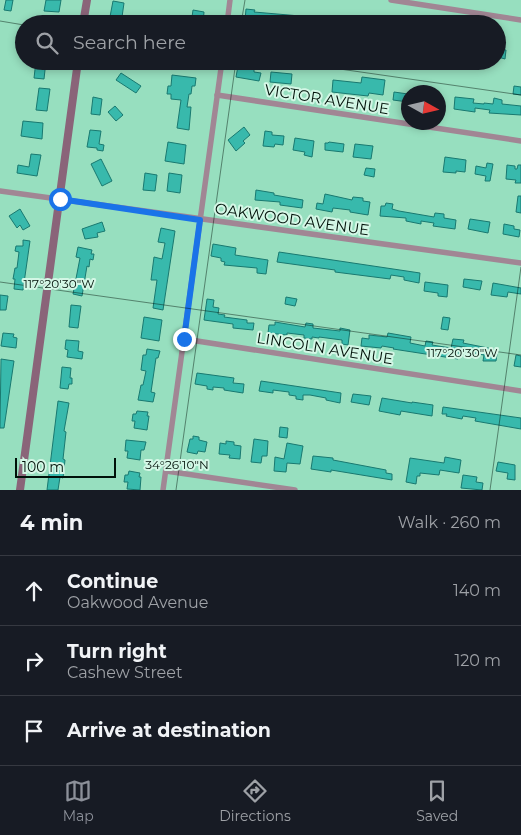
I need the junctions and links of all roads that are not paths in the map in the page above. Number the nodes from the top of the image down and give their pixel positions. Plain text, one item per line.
1 (87, 0) edge
2 (230, 0) edge
3 (391, 0) edge
4 (84, 15) edge
5 (228, 15) edge
6 (488, 15) edge
7 (506, 18) edge
8 (521, 20) edge
9 (77, 70) edge
10 (221, 70) edge
11 (217, 95) junction
12 (521, 141) edge
13 (0, 191) edge
14 (60, 199) junction
15 (200, 220) junction
16 (521, 263) edge
17 (184, 339) junction
18 (521, 391) edge
19 (166, 471) junction
20 (20, 490) edge
21 (163, 490) edge
22 (295, 490) edge

1 - 4 street
2 - 5 street
3 - 6 street
7 - 8 street
9 - 14 street
10 - 11 street
11 - 12 street, VICTOR AVENUE
11 - 15 street
13 - 14 street, OAKWOOD AVENUE
14 - 15 street, OAKWOOD AVENUE
14 - 20 street
15 - 16 street, OAKWOOD AVENUE
15 - 17 street
17 - 18 street, LINCOLN AVENUE
17 - 19 street
19 - 21 street
19 - 22 street

